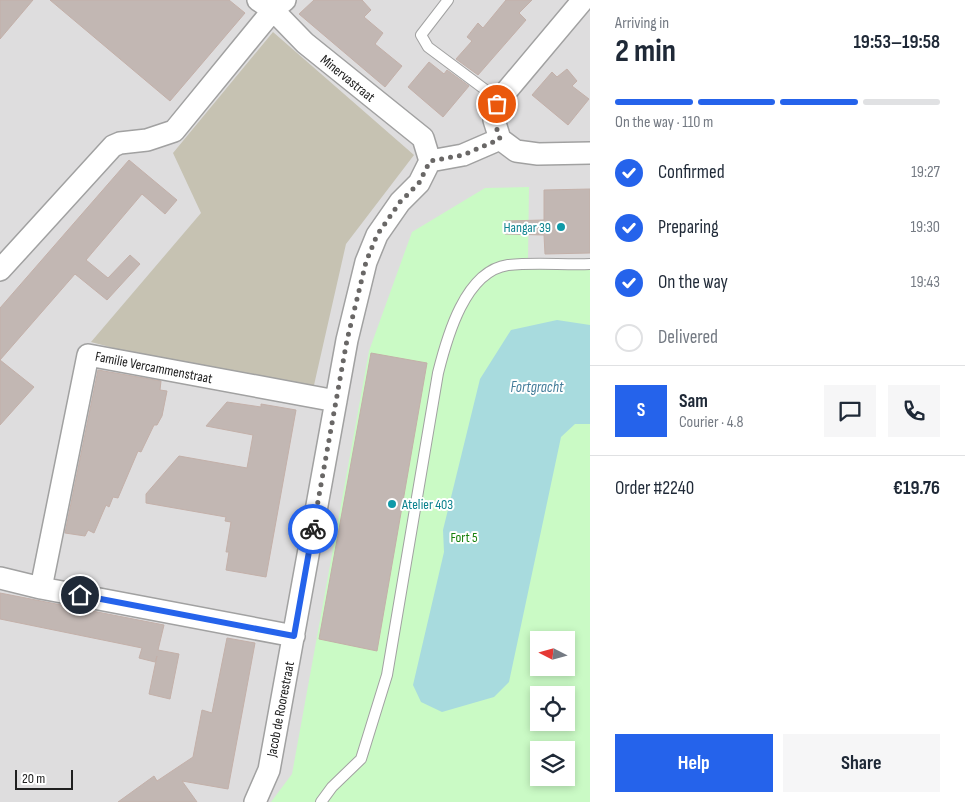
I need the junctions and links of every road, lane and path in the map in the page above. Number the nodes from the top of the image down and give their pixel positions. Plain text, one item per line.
1 (448, 0) edge
2 (583, 0) edge
3 (272, 3) edge
4 (499, 100) junction
5 (500, 139) junction
6 (590, 153) edge
7 (430, 161) junction
8 (590, 264) edge
9 (0, 270) edge
10 (336, 401) junction
11 (0, 578) edge
12 (41, 588) junction
13 (294, 636) junction
14 (254, 802) edge
15 (321, 802) edge

1 - 4 lane
2 - 4 street
3 - 7 street, Minervastraat
3 - 9 street
4 - 5 street
5 - 6 street
5 - 7 street
7 - 10 street, Jacob de Roorestraat
8 - 15 lane
10 - 12 street, Familie Vercammenstraat
10 - 13 street, Jacob de Roorestraat
11 - 12 street
12 - 13 street
13 - 14 street, Jacob de Roorestraat

